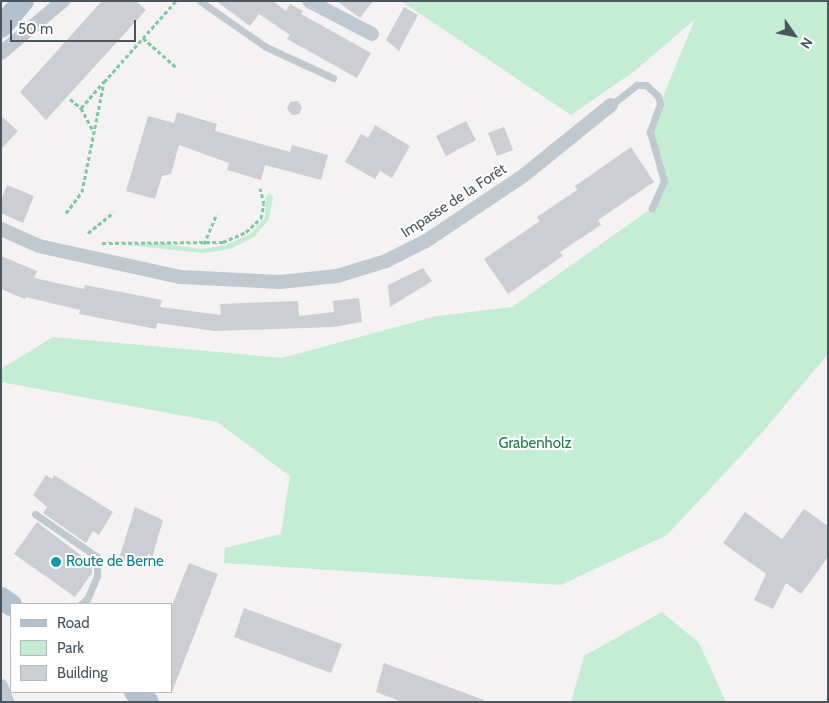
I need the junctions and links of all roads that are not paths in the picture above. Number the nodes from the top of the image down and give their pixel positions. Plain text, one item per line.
1 (23, 1) edge
2 (63, 1) edge
3 (200, 1) edge
4 (309, 1) edge
5 (1, 27) edge
6 (372, 34) dead end
7 (1, 54) edge
8 (333, 78) dead end
9 (611, 105) joint
10 (652, 208) dead end
11 (1, 229) edge
12 (35, 514) dead end
13 (81, 603) edge
14 (1, 686) edge
15 (136, 693) edge
16 (7, 702) edge
17 (148, 702) edge

1 - 5 main road
2 - 7 street
3 - 8 lane
4 - 6 street
9 - 10 lane
9 - 11 street, Impasse de la Forêt
12 - 13 lane
14 - 16 street
15 - 17 main road

